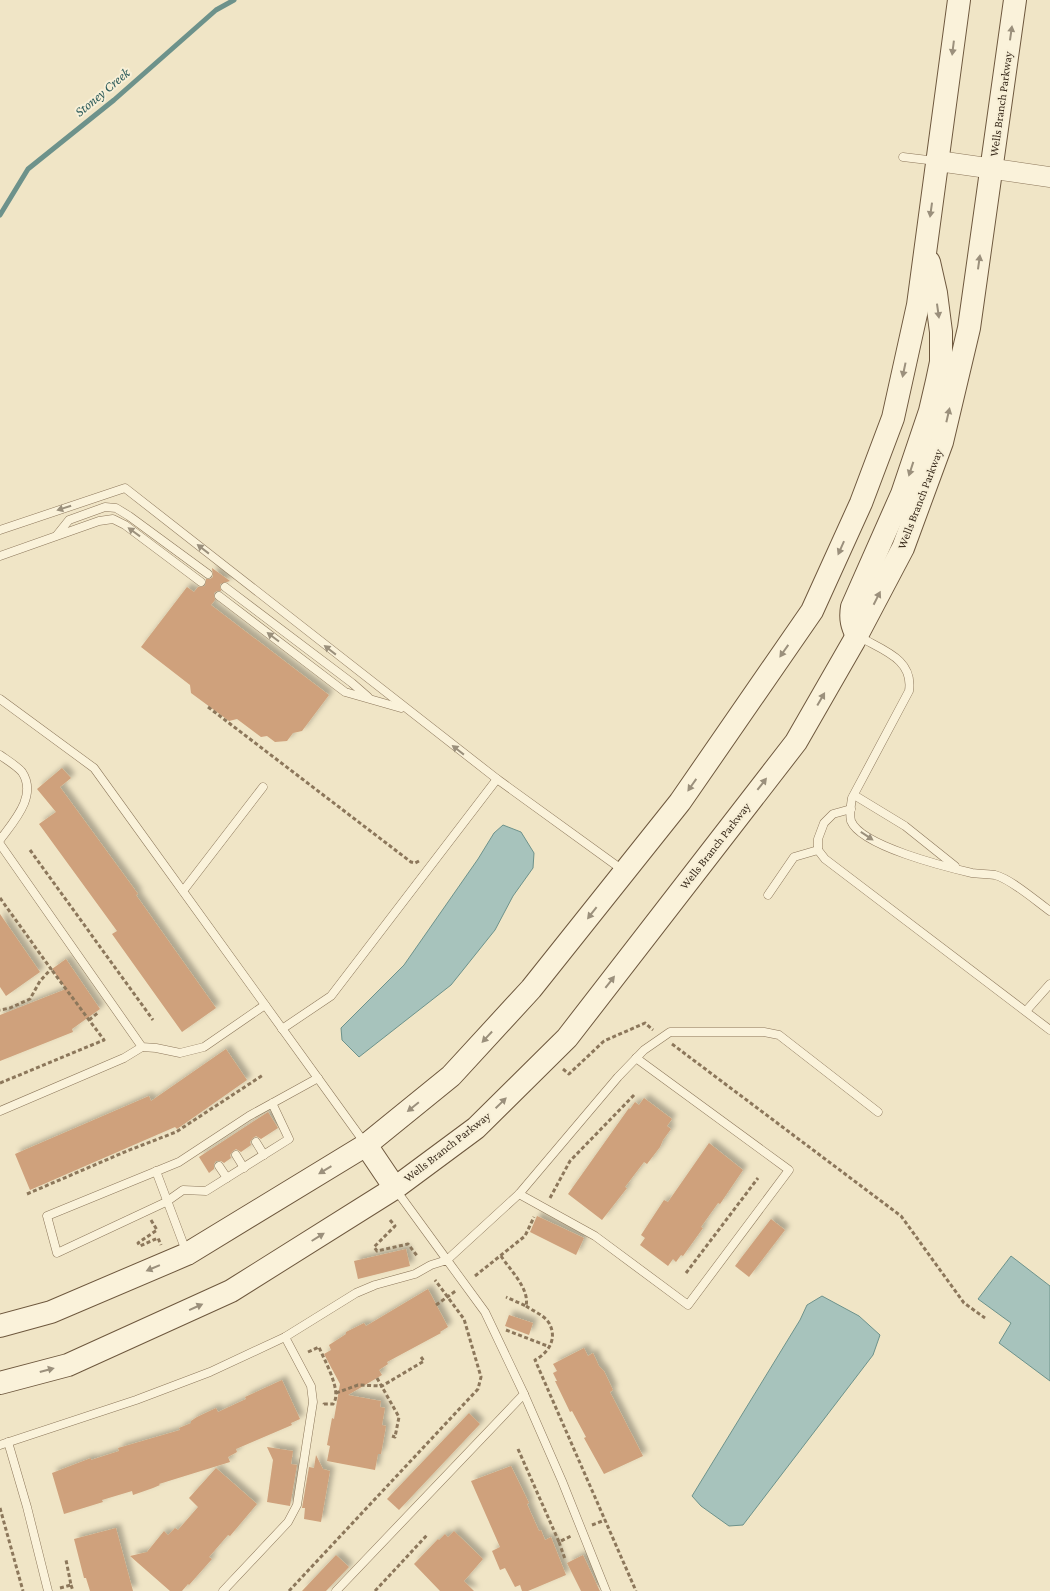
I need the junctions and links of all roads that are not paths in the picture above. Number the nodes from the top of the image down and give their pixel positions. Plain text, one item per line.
1 (959, 0) edge
2 (1015, 0) edge
3 (903, 157) dead end
4 (938, 161) junction
5 (993, 168) junction
6 (1050, 177) edge
7 (926, 246) junction
8 (0, 530) edge
9 (57, 536) junction
10 (0, 556) edge
11 (208, 574) dead end
12 (201, 582) dead end
13 (225, 587) dead end
14 (219, 596) dead end
15 (857, 636) junction
16 (0, 700) edge
17 (372, 700) junction
18 (406, 709) junction
19 (0, 755) edge
20 (497, 779) junction
21 (263, 787) dead end
22 (854, 795) junction
23 (850, 809) junction
24 (0, 840) edge
25 (0, 844) edge
26 (818, 850) junction
27 (959, 869) junction
28 (624, 872) junction
29 (183, 891) junction
30 (768, 895) dead end
31 (1050, 911) edge
32 (1050, 984) edge
33 (265, 1005) junction
34 (1026, 1011) junction
35 (282, 1029) junction
36 (1050, 1030) edge
37 (142, 1047) junction
38 (636, 1058) junction
39 (318, 1078) junction
40 (272, 1103) junction
41 (0, 1111) edge
42 (878, 1112) dead end
43 (256, 1142) dead end
44 (366, 1145) junction
45 (236, 1155) dead end
46 (264, 1155) junction
47 (220, 1166) dead end
48 (244, 1168) junction
49 (156, 1171) junction
50 (227, 1178) junction
51 (395, 1188) junction
52 (519, 1194) junction
53 (166, 1202) junction
54 (187, 1254) junction
55 (447, 1260) junction
56 (51, 1312) junction
57 (0, 1326) edge
58 (0, 1334) edge
59 (285, 1337) junction
60 (0, 1383) edge
61 (524, 1394) junction
62 (4, 1443) edge
63 (48, 1591) edge
64 (224, 1591) edge
65 (336, 1591) edge
66 (606, 1591) edge

1 -> 4 main road
5 -> 2 main road, Wells Branch Parkway
3 - 4 lane
4 - 5 street
4 -> 7 main road
5 - 6 street
15 -> 5 main road, Wells Branch Parkway
7 -> 15 main road
7 -> 28 main road
18 -> 8 lane
9 - 10 lane
9 - 11 lane
12 -> 9 lane
13 - 17 lane
17 -> 14 lane
15 - 22 lane
51 -> 15 main road, Wells Branch Parkway
16 - 29 lane
17 - 18 lane
20 -> 18 lane
19 - 24 lane
20 - 28 lane
20 - 35 lane
21 - 29 lane
22 - 23 lane
22 - 27 lane
23 - 26 lane
23 -> 27 lane
25 - 37 lane
26 - 30 lane
26 - 34 lane
27 - 31 lane
28 -> 44 main road
29 - 33 lane
32 - 34 lane
33 - 35 lane
33 - 37 lane
34 - 36 lane
35 - 39 lane
37 - 41 lane
38 - 42 lane
38 - 52 lane
38 - 52 lane
39 - 40 lane
39 - 44 lane
40 - 46 lane
40 - 49 lane
43 - 46 lane
44 - 51 main road
44 -> 54 main road
45 - 48 lane
46 - 48 lane
47 - 50 lane
48 - 50 lane
49 - 53 lane
49 - 53 lane
50 - 53 lane
51 - 55 lane
60 -> 51 main road, Wells Branch Parkway
52 - 55 lane
53 - 54 lane
54 -> 56 main road
55 - 59 lane
55 - 61 lane
56 - 57 main road
56 - 58 main road
59 - 62 lane
59 - 64 lane
61 - 65 lane
61 - 66 lane
62 - 63 lane

